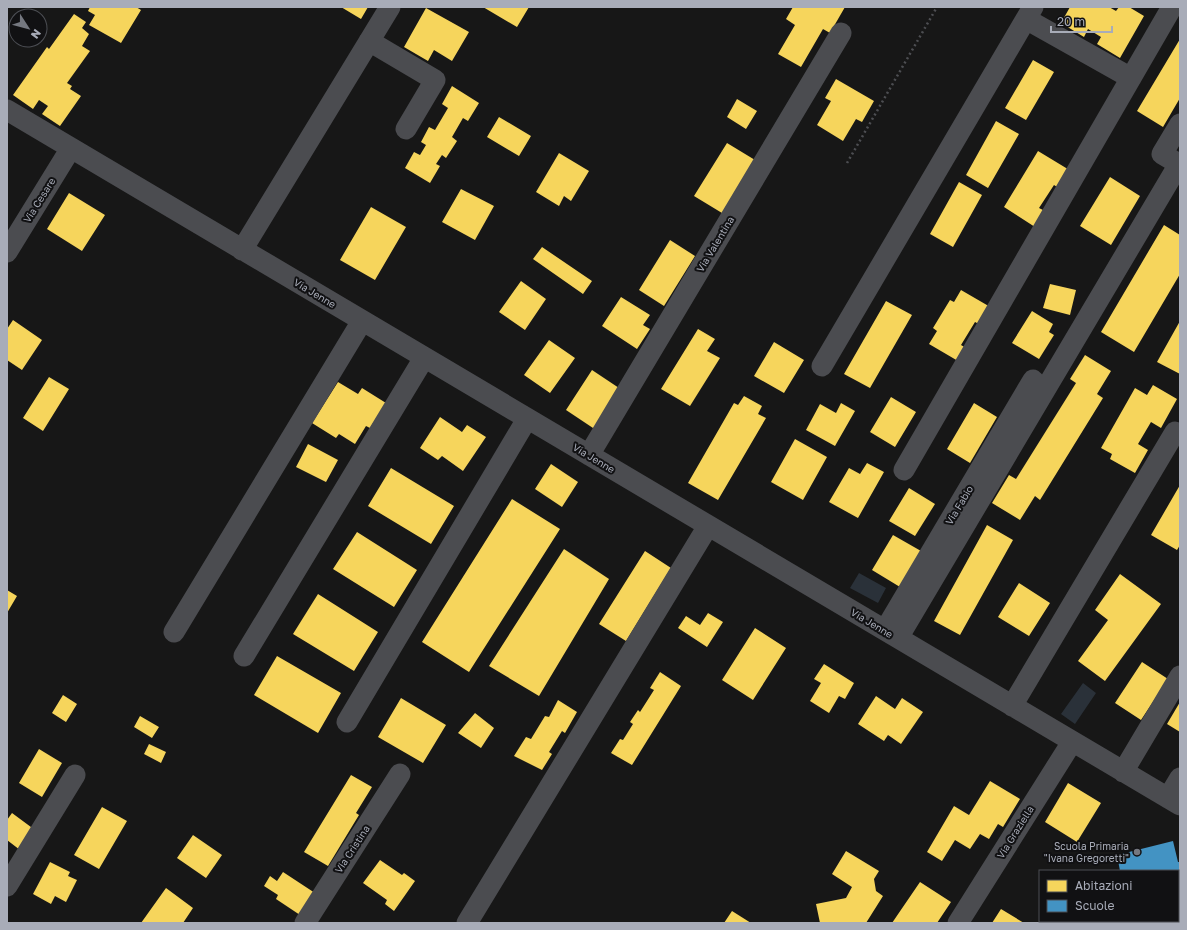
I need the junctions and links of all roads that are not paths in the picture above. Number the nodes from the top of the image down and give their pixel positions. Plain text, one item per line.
1 (390, 7) edge
2 (1172, 7) edge
3 (1029, 13) edge
4 (841, 33) dead end
5 (369, 41) junction
6 (1131, 78) junction
7 (7, 110) edge
8 (1180, 124) edge
9 (406, 129) dead end
10 (71, 148) junction
11 (242, 250) junction
12 (7, 252) edge
13 (362, 321) junction
14 (424, 358) junction
15 (822, 366) dead end
16 (1033, 380) dead end
17 (527, 419) junction
18 (1175, 432) dead end
19 (589, 455) junction
20 (904, 470) dead end
21 (708, 526) junction
22 (174, 632) dead end
23 (891, 634) junction
24 (244, 656) dead end
25 (1180, 676) edge
26 (1012, 706) junction
27 (347, 722) dead end
28 (1072, 742) junction
29 (1123, 772) junction
30 (400, 774) dead end
31 (75, 775) dead end
32 (1180, 778) edge
33 (1174, 802) edge
34 (7, 886) edge
35 (305, 923) edge
36 (467, 923) edge
37 (958, 923) edge

1 - 5 street
2 - 6 street
3 - 6 street
3 - 15 street
4 - 19 street, Via Valentina
5 - 9 street
5 - 11 street
6 - 20 street
7 - 10 street, Via Jenne
8 - 23 street
10 - 11 street, Via Jenne
10 - 12 street, Via Cesare
11 - 13 street, Via Jenne
13 - 14 street, Via Jenne
13 - 22 street
14 - 17 street, Via Jenne
14 - 24 street
16 - 23 street, Via Fabio
17 - 19 street, Via Jenne
17 - 27 street
18 - 26 street
19 - 21 street, Via Jenne
21 - 23 street, Via Jenne
21 - 36 street
23 - 26 street, Via Jenne
25 - 29 street
26 - 28 street, Via Jenne
28 - 29 street, Via Jenne
28 - 37 street, Via Graziella
29 - 33 street, Via Jenne
30 - 35 street, Via Cristina
31 - 34 street
32 - 33 street

